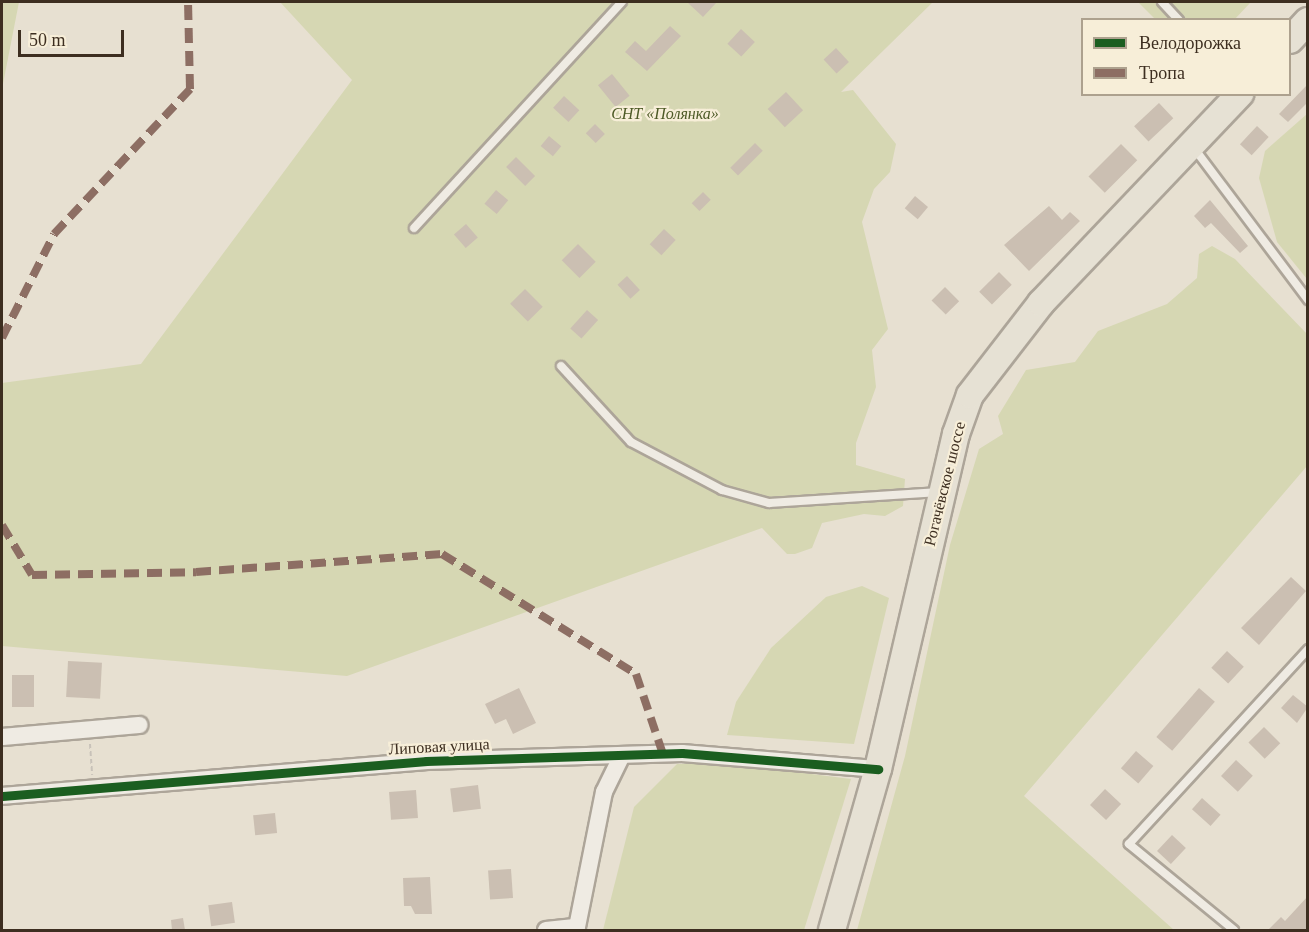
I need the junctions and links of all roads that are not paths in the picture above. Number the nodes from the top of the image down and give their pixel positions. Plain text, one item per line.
1 (622, 2) edge
2 (1162, 2) edge
3 (1177, 18) edge
4 (1308, 21) edge
5 (1291, 39) edge
6 (1238, 96) edge
7 (1192, 145) junction
8 (414, 228) dead end
9 (1308, 300) edge
10 (561, 366) dead end
11 (941, 492) junction
12 (1308, 649) edge
13 (139, 725) dead end
14 (2, 737) edge
15 (621, 757) junction
16 (878, 769) junction
17 (2, 796) edge
18 (546, 930) edge
19 (832, 930) edge
20 (1234, 930) edge

1 - 8 lane
2 - 3 lane
4 - 5 main road
6 - 7 main road, Рогачёвское шоссе
7 - 9 lane
7 - 11 main road, Рогачёвское шоссе
10 - 11 lane
11 - 16 main road, Рогачёвское шоссе
12 - 20 lane
13 - 14 street
15 - 16 street, Липовая улица
15 - 17 street, Липовая улица
15 - 18 street
16 - 19 main road, Рогачёвское шоссе

